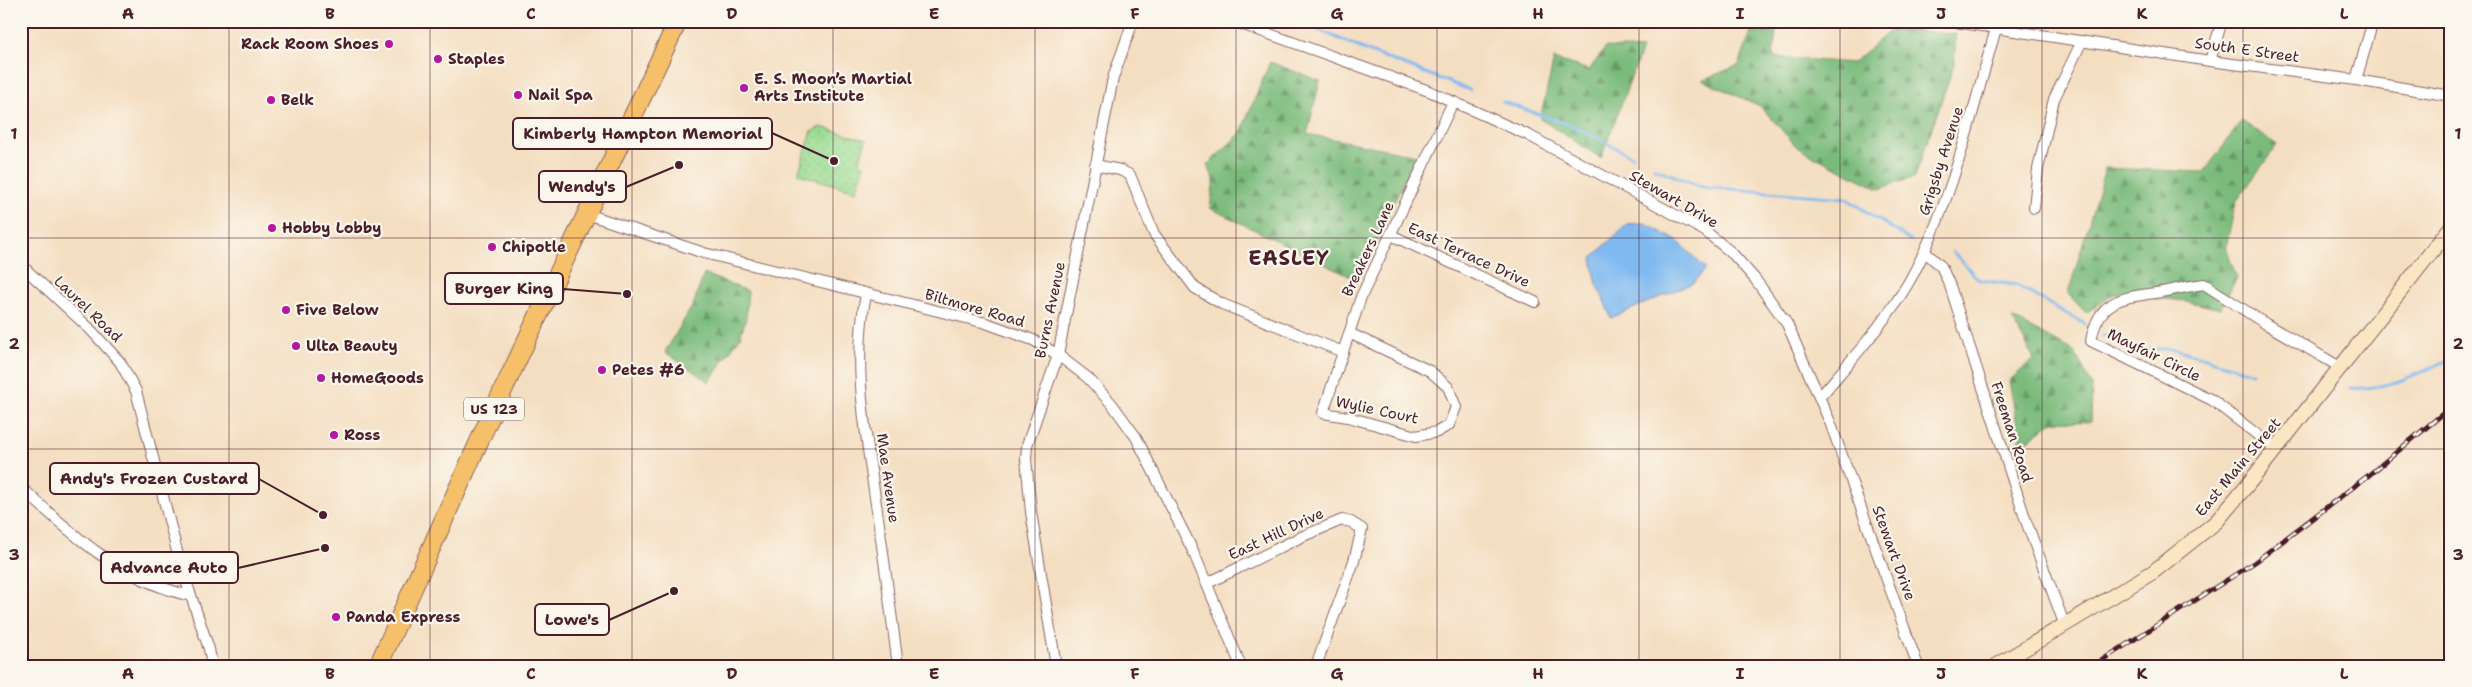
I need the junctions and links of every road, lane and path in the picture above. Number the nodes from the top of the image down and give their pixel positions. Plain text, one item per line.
1 (678, 21) edge
2 (1133, 21) edge
3 (1233, 21) edge
4 (1949, 21) edge
5 (2222, 21) edge
6 (2373, 21) edge
7 (1998, 25) edge
8 (2082, 41) junction
9 (2210, 61) junction
10 (2356, 80) junction
11 (2451, 96) edge
12 (1453, 102) junction
13 (1095, 165) junction
14 (2034, 208) dead end
15 (587, 214) junction
16 (2451, 227) edge
17 (1391, 235) junction
18 (1925, 252) junction
19 (21, 265) edge
20 (866, 294) junction
21 (1535, 302) dead end
22 (1349, 334) junction
23 (1343, 352) junction
24 (1058, 355) junction
25 (2340, 367) junction
26 (1820, 398) junction
27 (1323, 413) joint
28 (2276, 449) junction
29 (21, 487) edge
30 (1208, 583) junction
31 (191, 596) junction
32 (2065, 626) junction
33 (212, 666) edge
34 (378, 666) edge
35 (898, 666) edge
36 (1056, 666) edge
37 (1241, 666) edge
38 (1316, 666) edge
39 (1918, 666) edge
40 (1996, 666) edge

1 - 15 highway, US 123
2 - 13 street, Burns Avenue
3 - 12 street, Stewart Drive
4 - 7 street, South E Street
5 - 9 street
6 - 10 street
7 - 8 street, South E Street
7 - 18 street, Grigsby Avenue
8 - 9 street, South E Street
8 - 14 street
9 - 10 street, South E Street
10 - 11 street, South E Street
12 - 17 street, Breakers Lane
12 - 26 street, Stewart Drive
13 - 23 street
13 - 24 street, Burns Avenue
15 - 20 street, Biltmore Road
15 - 34 highway, US 123
16 - 25 main road, East Main Street
17 - 21 street, East Terrace Drive
17 - 22 street, Breakers Lane
18 - 26 street, Grigsby Avenue
18 - 32 street, Freeman Road
19 - 31 street, Laurel Road
20 - 24 street, Biltmore Road
20 - 35 street, Mae Avenue
22 - 23 street, Breakers Lane
22 - 27 street, Wylie Court
23 - 27 street, Breakers Lane
24 - 30 street, Biltmore Road
24 - 36 street, Burns Avenue
25 - 28 main road, East Main Street
25 - 28 street, Mayfair Circle
26 - 39 street, Stewart Drive
28 - 32 main road, East Main Street
29 - 31 street
30 - 37 street, Biltmore Road
30 - 38 street, East Hill Drive
31 - 33 street, Laurel Road
32 - 40 main road, East Main Street

